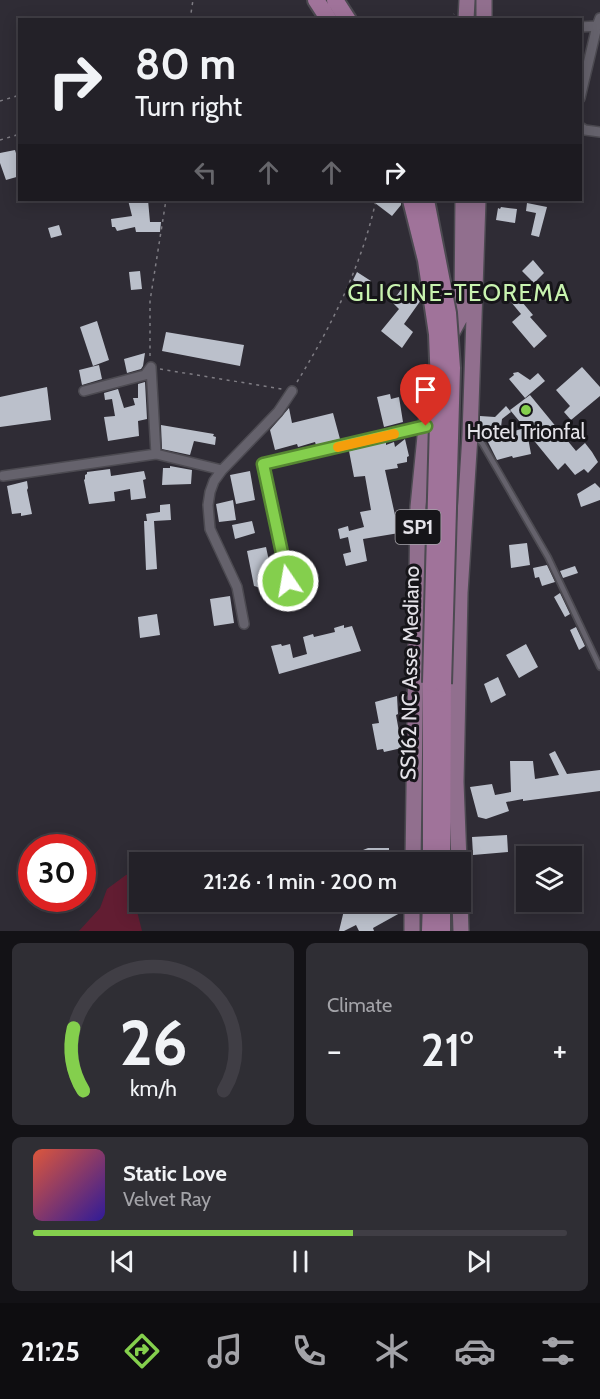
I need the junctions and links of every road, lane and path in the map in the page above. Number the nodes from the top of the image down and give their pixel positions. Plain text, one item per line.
1 (193, 0) edge
2 (316, 0) edge
3 (335, 0) edge
4 (467, 0) edge
5 (484, 0) edge
6 (190, 18) edge
7 (328, 18) edge
8 (347, 18) edge
9 (466, 18) edge
10 (484, 18) edge
11 (599, 22) edge
12 (582, 26) edge
13 (582, 90) edge
14 (18, 96) edge
15 (0, 101) edge
16 (582, 128) edge
17 (600, 132) edge
18 (18, 135) edge
19 (0, 140) edge
20 (166, 201) edge
21 (376, 201) edge
22 (411, 201) edge
23 (426, 201) edge
24 (463, 201) edge
25 (478, 201) edge
26 (151, 367) junction
27 (84, 391) dead end
28 (292, 391) junction
29 (426, 426) junction
30 (470, 435) junction
31 (156, 454) junction
32 (222, 470) junction
33 (3, 476) dead end
34 (288, 581) dead end
35 (244, 624) dead end
36 (600, 667) edge
37 (437, 684) junction
38 (413, 852) edge
39 (431, 852) edge
40 (442, 852) edge
41 (459, 852) edge
42 (412, 912) edge
43 (434, 912) edge
44 (441, 912) edge
45 (460, 912) edge
46 (440, 929) edge
47 (412, 931) edge
48 (461, 931) edge

1 - 6 path
2 - 7 highway
3 - 8 highway
4 - 9 main road
5 - 10 main road
11 - 12 street
11 - 13 street
14 - 15 path
16 - 17 street
18 - 19 path
20 - 26 path
21 - 28 path
22 - 37 highway, SS162 NC Asse Mediano, bridge
23 - 37 highway, SS162 NC Asse Mediano, bridge
24 - 29 main road, SP1
25 - 30 main road, SP1
26 - 27 street
26 - 28 path
26 - 31 street
28 - 32 street
29 - 34 street
29 - 38 main road, SP1
30 - 36 lane
30 - 41 main road, SP1
31 - 32 street
31 - 33 street
32 - 35 street
37 - 39 highway, SS162 NC Asse Mediano
37 - 40 highway, SS162 NC Asse Mediano
42 - 47 main road
43 - 46 highway
44 - 46 highway
45 - 48 main road

